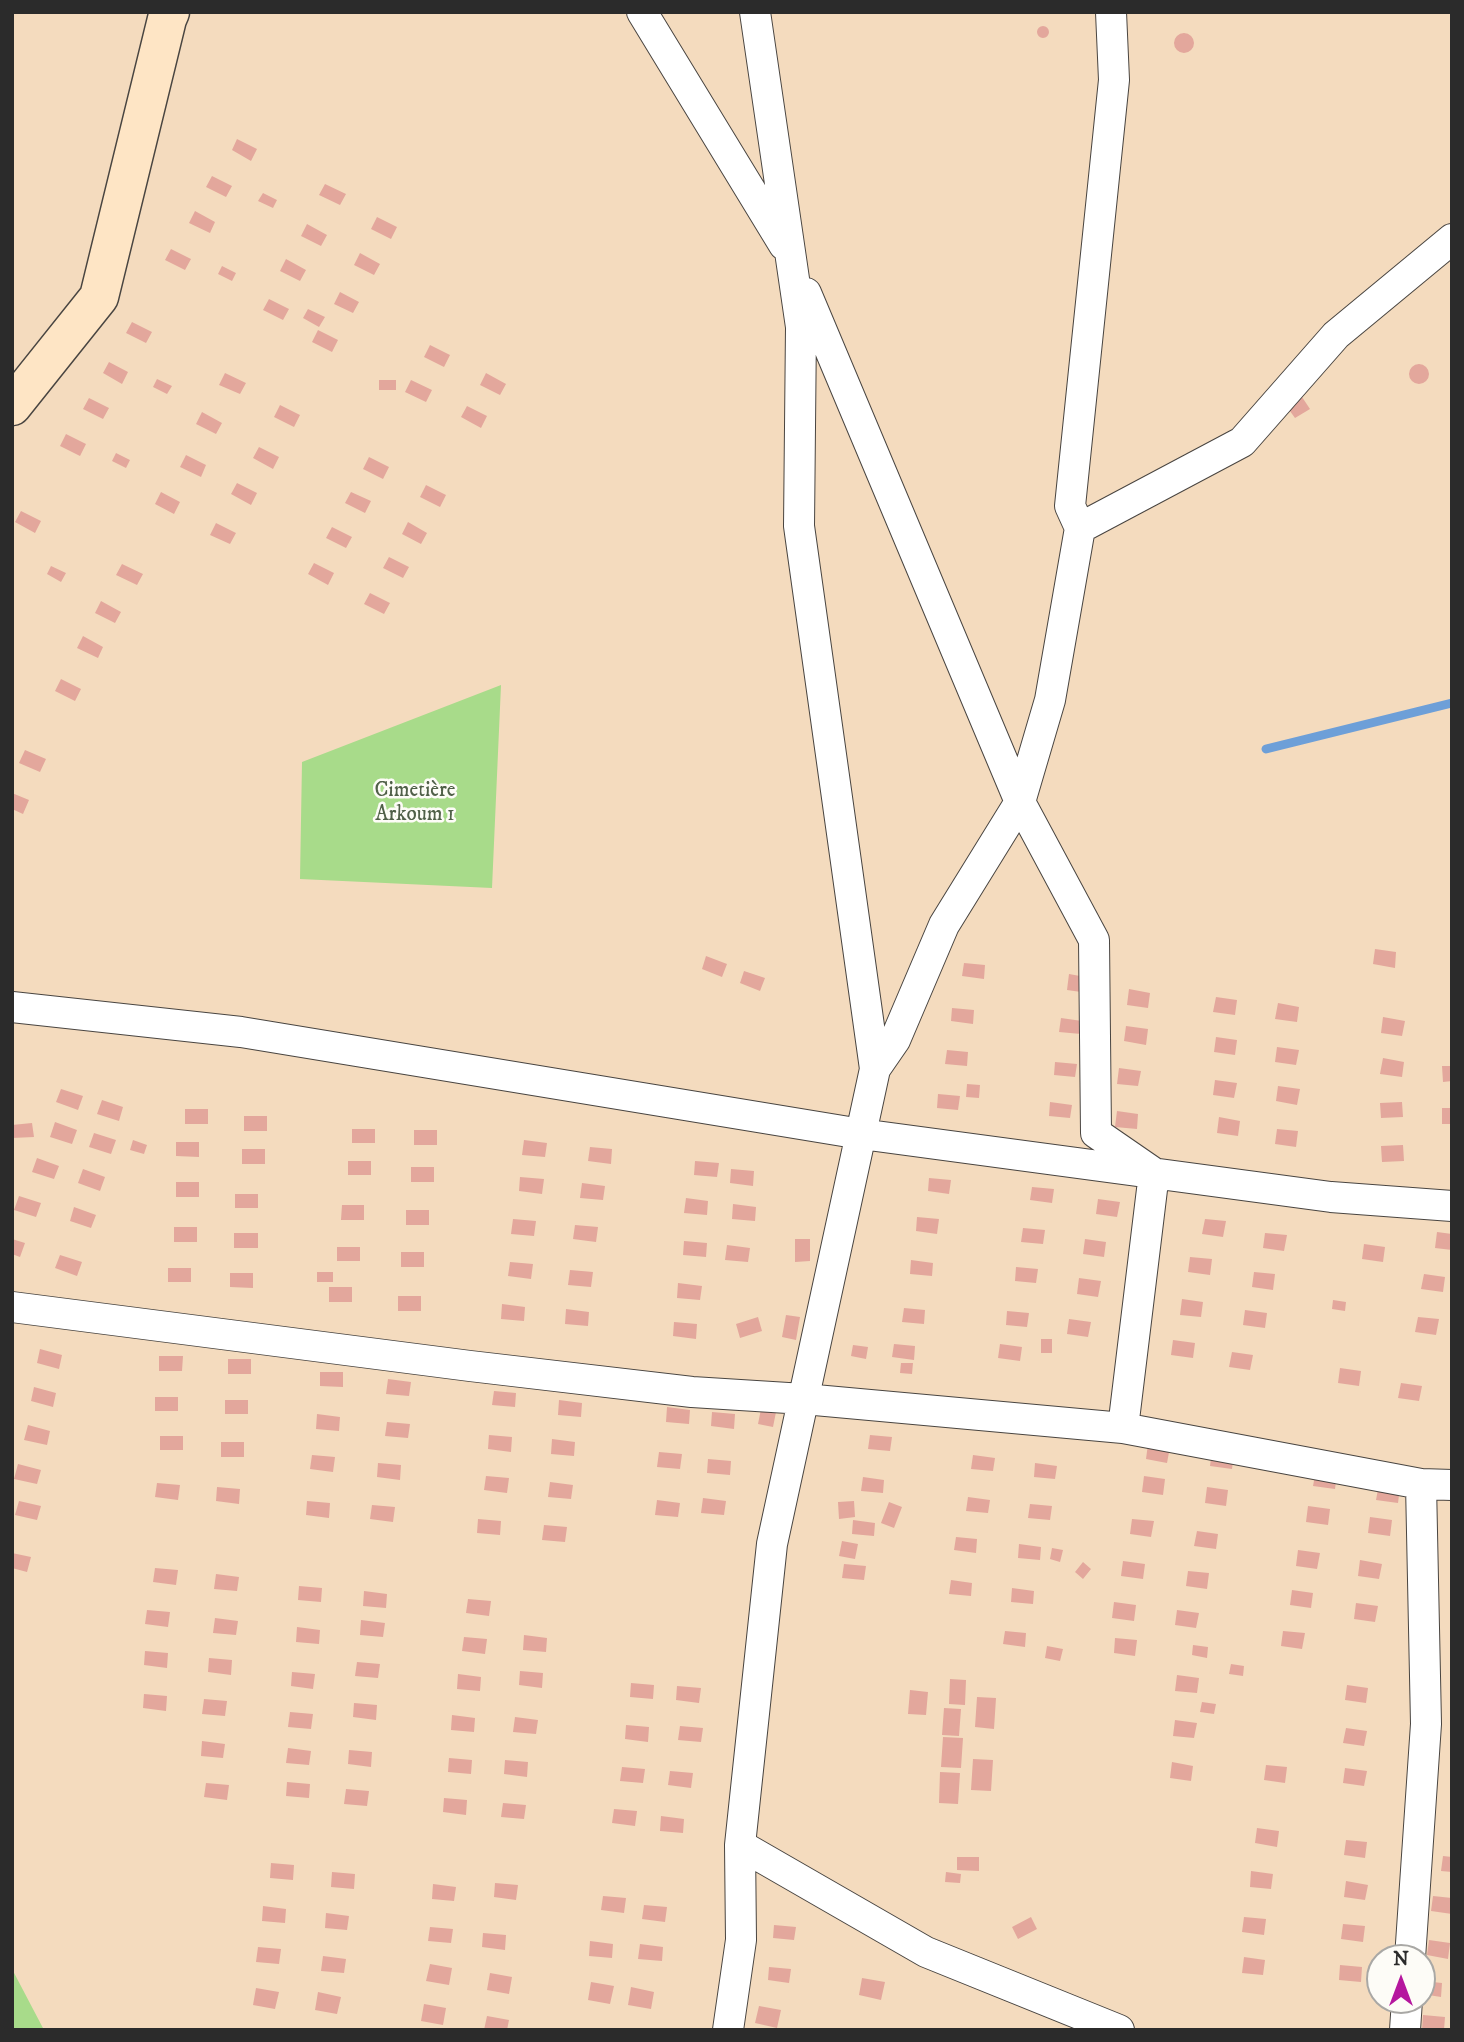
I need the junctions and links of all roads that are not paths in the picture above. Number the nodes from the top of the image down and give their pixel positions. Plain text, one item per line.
1 (170, 12) edge
2 (642, 12) edge
3 (754, 12) edge
4 (1111, 12) edge
5 (1452, 239) edge
6 (791, 258) junction
7 (12, 406) edge
8 (1080, 528) junction
9 (1020, 802) junction
10 (12, 1007) edge
11 (875, 1069) junction
12 (861, 1134) junction
13 (1154, 1173) junction
14 (1452, 1206) edge
15 (12, 1307) edge
16 (804, 1399) junction
17 (1123, 1428) junction
18 (1421, 1484) junction
19 (1452, 1485) edge
20 (740, 1845) junction
21 (1411, 1944) edge
22 (728, 2030) edge
23 (1119, 2030) edge

1 - 7 main road
2 - 6 street
3 - 6 street
4 - 8 street
5 - 8 street
6 - 9 street
6 - 11 street
8 - 9 street
9 - 11 street
9 - 13 street
10 - 12 street
11 - 12 street
12 - 13 street
12 - 16 street
13 - 14 street
13 - 17 street
15 - 16 street
16 - 17 street
16 - 20 street
17 - 18 street
18 - 19 street
18 - 21 street
20 - 22 street
20 - 23 street

